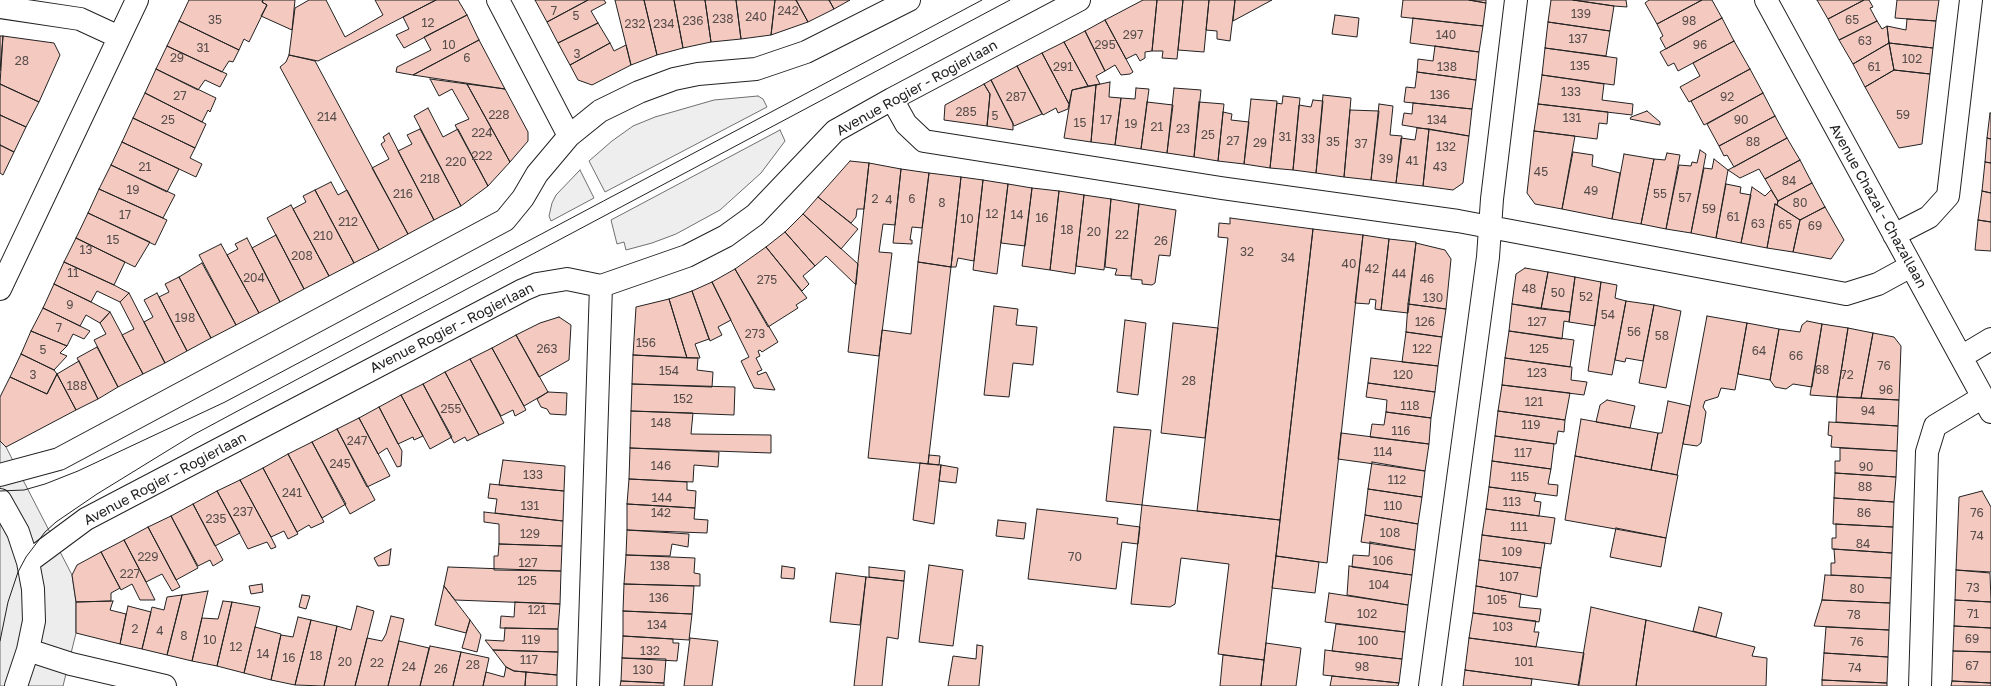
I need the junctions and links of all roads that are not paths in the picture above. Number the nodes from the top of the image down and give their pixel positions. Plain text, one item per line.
1 (137, 0) edge
2 (498, 0) edge
3 (909, 0) edge
4 (1079, 0) edge
5 (1516, 0) edge
6 (1766, 0) edge
7 (1971, 0) edge
8 (0, 7) edge
9 (119, 37) junction
10 (892, 99) junction
11 (569, 136) junction
12 (1490, 228) junction
13 (1894, 235) junction
14 (1911, 266) junction
15 (601, 286) junction
16 (0, 289) edge
17 (1991, 339) edge
18 (1961, 357) junction
19 (1987, 404) edge
20 (0, 475) edge
21 (0, 500) edge
22 (28, 562) junction
23 (28, 650) junction
24 (16, 686) edge
25 (165, 686) edge
26 (588, 686) edge
27 (1430, 686) edge
28 (1920, 686) edge

1 - 9 street
2 - 11 street
3 - 11 street
4 - 10 street, Avenue Rogier - Rogierlaan
5 - 12 street
6 - 13 street, Avenue Chazal - Chazallaan
7 - 13 street
8 - 9 street
9 - 16 street
10 - 12 street
10 - 15 street, Avenue Rogier - Rogierlaan
11 - 20 street
12 - 14 street
12 - 27 street
13 - 14 street, Avenue Chazal - Chazallaan
14 - 18 street, Avenue Chazal - Chazallaan
15 - 22 street, Avenue Rogier - Rogierlaan
15 - 26 street
17 - 18 street
18 - 19 street, Avenue Chazal - Chazallaan
19 - 28 street
21 - 22 street
22 - 23 street
23 - 24 street
23 - 25 street

